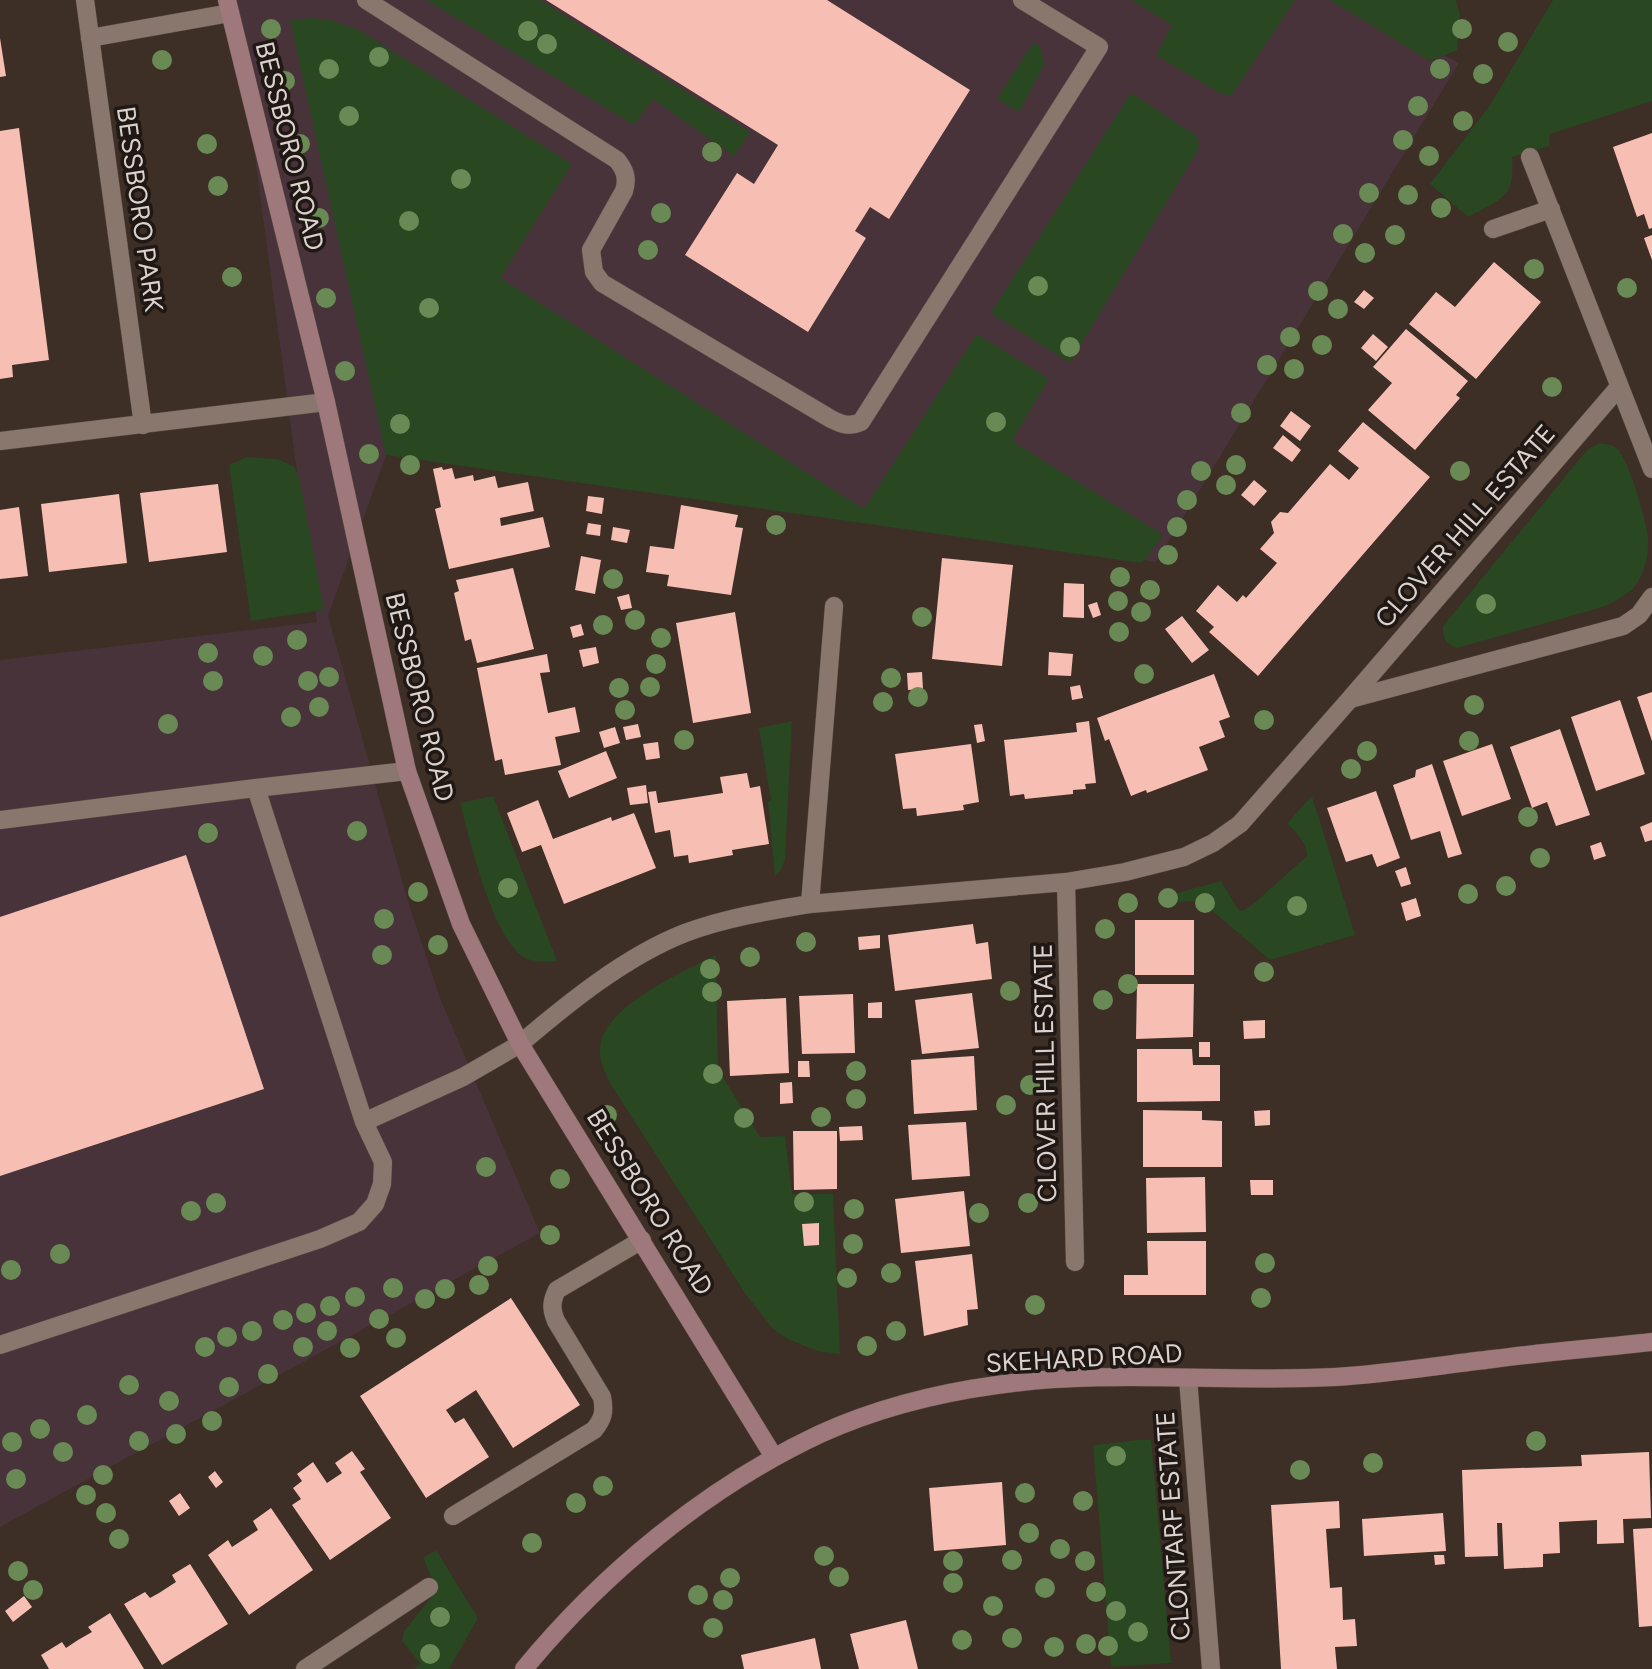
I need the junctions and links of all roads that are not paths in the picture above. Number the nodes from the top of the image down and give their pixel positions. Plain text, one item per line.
1 (85, 0) edge
2 (366, 0) edge
3 (1022, 0) edge
4 (228, 6) edge
5 (90, 38) junction
6 (1530, 157) dead end
7 (1551, 209) junction
8 (1493, 229) dead end
9 (1619, 387) junction
10 (326, 402) junction
11 (143, 425) junction
12 (0, 441) edge
13 (1652, 469) edge
14 (1652, 597) edge
15 (834, 606) dead end
16 (1350, 699) junction
17 (407, 771) junction
18 (256, 788) junction
19 (0, 820) edge
20 (1066, 882) junction
21 (810, 904) junction
22 (520, 1044) junction
23 (364, 1122) junction
24 (642, 1240) junction
25 (1075, 1262) dead end
26 (1652, 1342) edge
27 (0, 1345) edge
28 (1188, 1378) junction
29 (774, 1457) junction
30 (453, 1516) dead end
31 (429, 1587) dead end
32 (305, 1669) edge
33 (524, 1669) edge
34 (1211, 1669) edge

1 - 5 street, BESSBORO PARK
2 - 3 street
4 - 5 street
4 - 10 street, BESSBORO ROAD
5 - 11 street, BESSBORO PARK
6 - 7 street
7 - 8 street
7 - 9 street
9 - 13 street
9 - 16 street, CLOVER HILL ESTATE
10 - 11 street
10 - 17 street, BESSBORO ROAD
11 - 12 street
14 - 16 street
15 - 21 street
16 - 20 street, CLOVER HILL ESTATE
17 - 18 street
17 - 22 street, BESSBORO ROAD
18 - 19 street
18 - 23 street
20 - 21 street, CLOVER HILL ESTATE
20 - 25 street, CLOVER HILL ESTATE
21 - 22 street, CLOVER HILL ESTATE
22 - 23 street, CLOVER HILL ESTATE
22 - 24 street, BESSBORO ROAD
23 - 27 street
24 - 29 street, BESSBORO ROAD
24 - 30 street
26 - 28 street, SKEHARD ROAD
28 - 29 street, SKEHARD ROAD
28 - 34 street, CLONTARF ESTATE
29 - 33 street, SKEHARD ROAD
31 - 32 street

